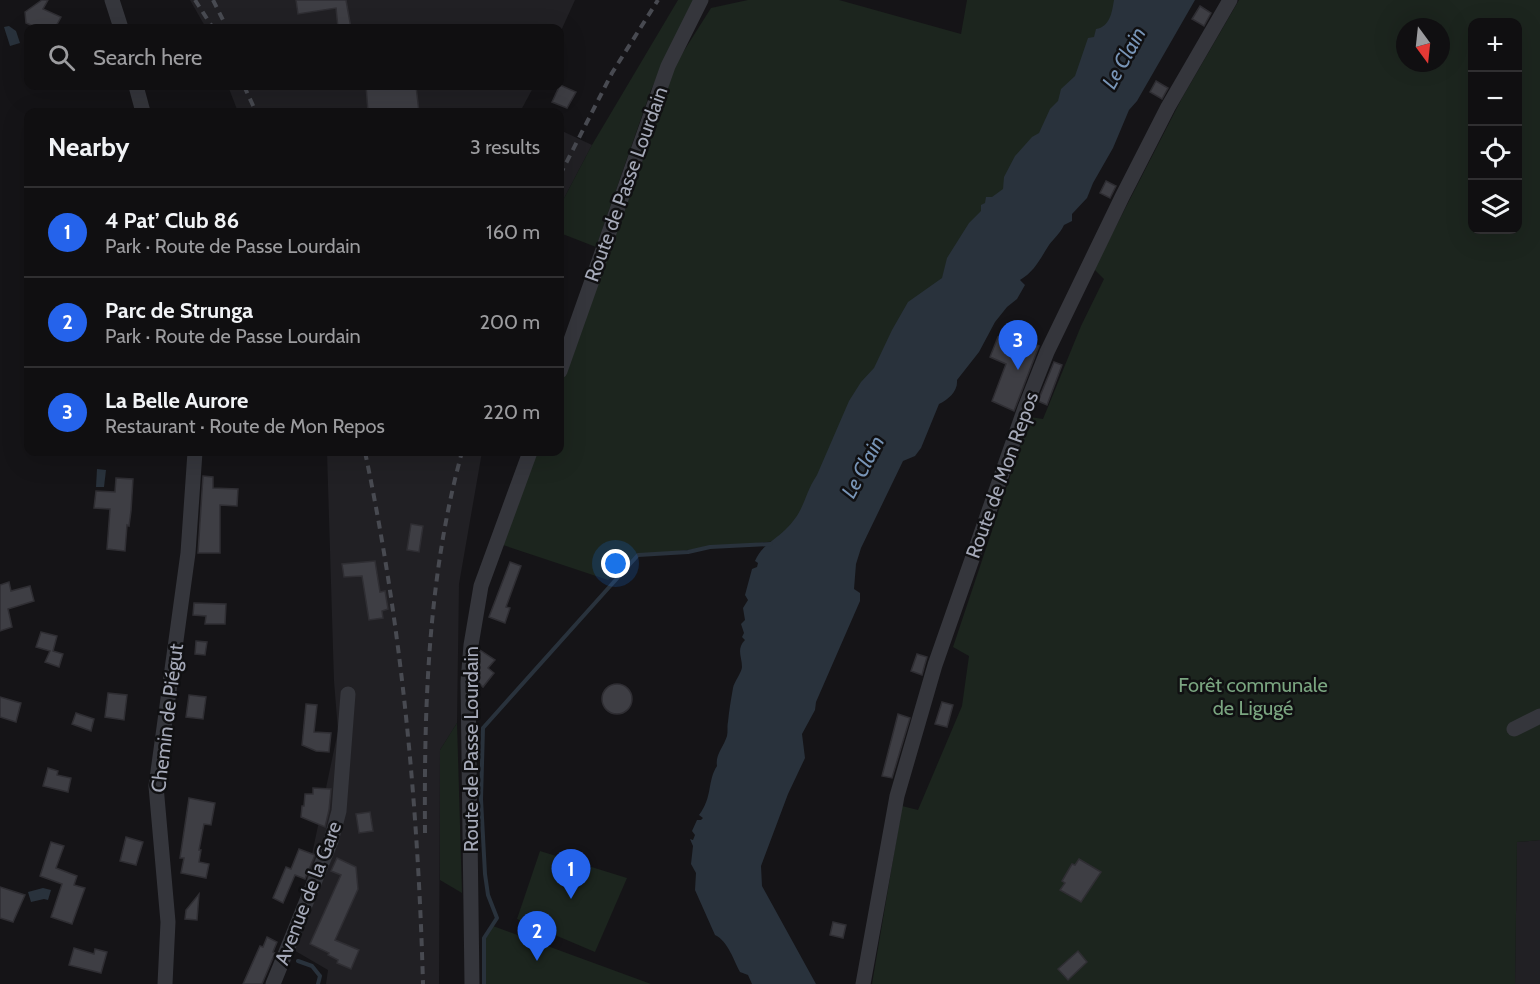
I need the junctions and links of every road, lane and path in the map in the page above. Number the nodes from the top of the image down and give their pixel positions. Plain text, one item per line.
1 (112, 0) edge
2 (701, 0) edge
3 (1230, 0) edge
4 (120, 24) edge
5 (137, 90) edge
6 (142, 108) edge
7 (564, 360) edge
8 (195, 456) edge
9 (529, 456) edge
10 (348, 694) dead end
11 (1540, 716) edge
12 (1514, 729) dead end
13 (165, 984) edge
14 (273, 984) edge
15 (472, 984) edge
16 (863, 984) edge

1 - 4 street
2 - 7 street, Route de Passe Lourdain
3 - 16 street, Route de Mon Repos
5 - 6 street
8 - 13 street, Chemin de Piégut
9 - 15 street, Route de Passe Lourdain
10 - 14 street, Avenue de la Gare
11 - 12 street

